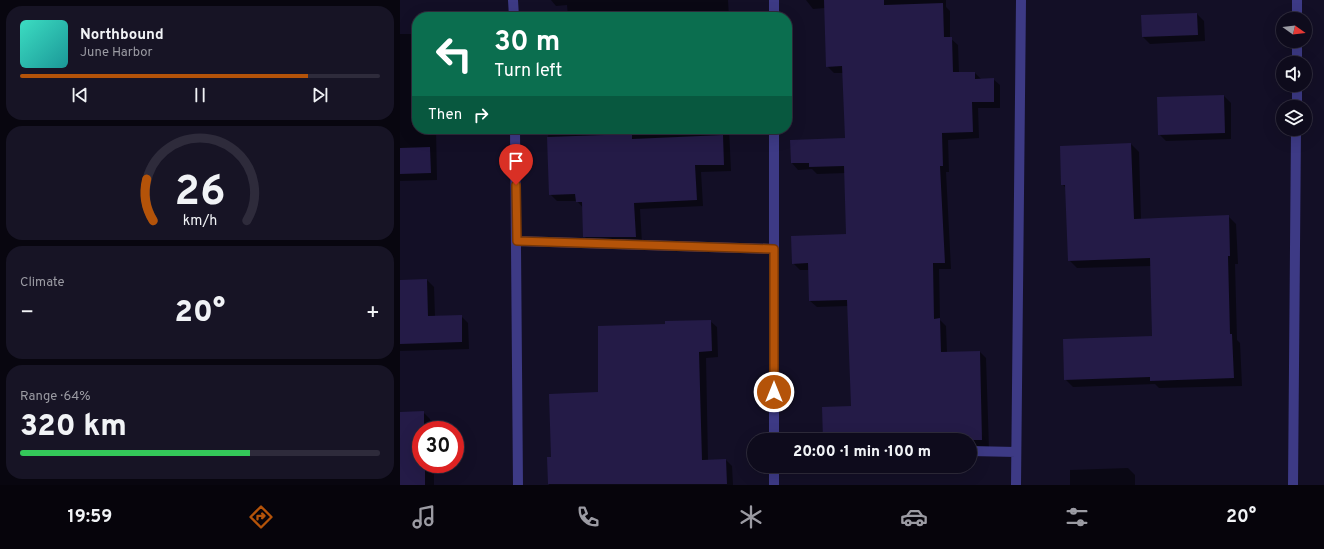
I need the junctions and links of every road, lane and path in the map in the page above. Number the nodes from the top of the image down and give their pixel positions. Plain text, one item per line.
1 (514, 0) edge
2 (774, 0) edge
3 (1021, 0) edge
4 (1297, 0) edge
5 (514, 12) edge
6 (774, 12) edge
7 (1297, 12) edge
8 (515, 134) edge
9 (774, 134) edge
10 (1296, 136) edge
11 (517, 241) junction
12 (774, 249) junction
13 (774, 433) edge
14 (977, 451) edge
15 (1016, 452) junction
16 (774, 473) edge
17 (518, 485) edge
18 (774, 485) edge
19 (1016, 485) edge
20 (1293, 485) edge

1 - 5 street
2 - 6 street
3 - 15 street
4 - 7 street
8 - 11 street
9 - 12 street
10 - 20 street
11 - 12 street
11 - 17 street
12 - 13 street
14 - 15 street
15 - 19 street
16 - 18 street

